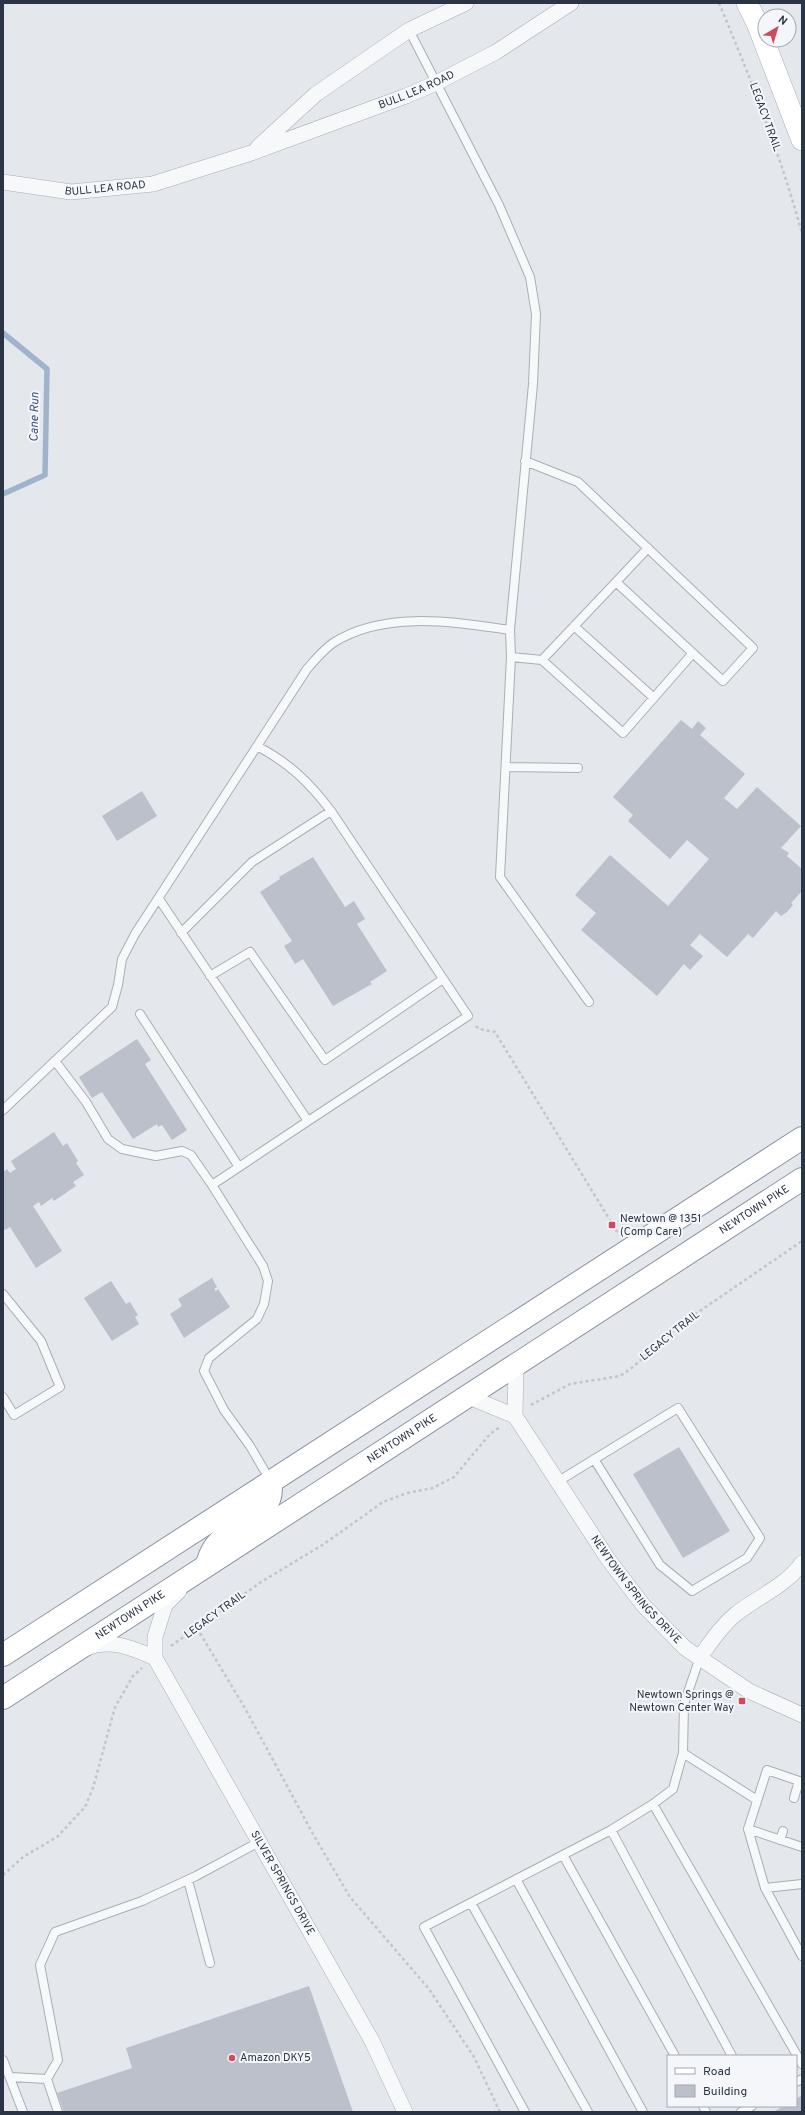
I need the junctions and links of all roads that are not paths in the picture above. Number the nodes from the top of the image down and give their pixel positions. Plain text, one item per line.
1 (466, 3) edge
2 (571, 3) edge
3 (747, 3) edge
4 (409, 30) junction
5 (436, 83) junction
6 (802, 140) edge
7 (251, 153) junction
8 (9, 183) edge
9 (525, 461) junction
10 (648, 548) junction
11 (616, 582) junction
12 (574, 626) junction
13 (510, 630) junction
14 (693, 653) junction
15 (511, 657) junction
16 (542, 660) junction
17 (654, 698) junction
18 (257, 746) junction
19 (506, 767) junction
20 (578, 768) dead end
21 (330, 811) junction
22 (159, 899) junction
23 (181, 933) junction
24 (210, 976) junction
25 (443, 979) junction
26 (590, 1002) dead end
27 (140, 1014) dead end
28 (55, 1061) junction
29 (3, 1110) edge
30 (308, 1121) junction
31 (802, 1138) edge
32 (239, 1167) junction
33 (802, 1179) edge
34 (212, 1185) junction
35 (3, 1294) edge
36 (516, 1365) junction
37 (3, 1396) edge
38 (469, 1396) junction
39 (515, 1416) junction
40 (594, 1459) junction
41 (557, 1482) junction
42 (271, 1483) junction
43 (802, 1563) edge
44 (199, 1571) junction
45 (72, 1654) junction
46 (3, 1655) edge
47 (700, 1657) junction
48 (154, 1658) junction
49 (3, 1698) edge
50 (802, 1715) edge
51 (682, 1753) junction
52 (801, 1782) edge
53 (794, 1798) dead end
54 (757, 1800) junction
55 (653, 1804) junction
56 (748, 1829) junction
57 (611, 1830) junction
58 (783, 1831) dead end
59 (780, 1840) junction
60 (258, 1842) junction
61 (802, 1847) edge
62 (563, 1855) junction
63 (516, 1879) junction
64 (188, 1880) junction
65 (802, 1884) edge
66 (765, 1888) junction
67 (471, 1903) junction
68 (802, 1956) edge
69 (210, 1963) dead end
70 (674, 2055) edge
71 (731, 2055) edge
72 (797, 2055) edge
73 (797, 2055) edge
74 (3, 2060) edge
75 (802, 2064) edge
76 (11, 2077) junction
77 (47, 2079) junction
78 (750, 2107) edge
79 (23, 2112) edge
80 (58, 2112) edge
81 (405, 2112) edge
82 (525, 2112) edge
83 (588, 2112) edge
84 (643, 2112) edge
85 (741, 2112) edge

1 - 4 street, BULL LEA ROAD
2 - 5 street, BULL LEA ROAD
3 - 6 main road
4 - 5 lane
4 - 7 street, BULL LEA ROAD
5 - 7 street, BULL LEA ROAD
5 - 9 lane
7 - 8 street, BULL LEA ROAD
9 - 10 lane
9 - 13 lane
10 - 11 lane
10 - 14 lane
11 - 12 lane
11 - 14 lane
12 - 16 lane
12 - 17 lane
13 - 15 lane
13 - 18 lane
14 - 17 lane
15 - 16 lane
15 - 19 lane
16 - 17 lane
18 - 21 lane
18 - 22 lane
19 - 20 lane
19 - 26 lane
21 - 23 lane
21 - 25 lane
22 - 23 lane
22 - 28 lane
23 - 24 lane
24 - 25 lane
24 - 30 lane
25 - 30 lane
27 - 32 lane
28 - 29 lane
28 - 34 lane
30 - 32 lane
31 - 42 highway
32 - 34 lane
33 - 36 highway, NEWTOWN PIKE
34 - 42 lane
35 - 37 lane
36 - 38 highway, NEWTOWN PIKE
36 - 39 street
38 - 39 street
38 - 44 highway, NEWTOWN PIKE
39 - 41 street, NEWTOWN SPRINGS DRIVE
40 - 40 lane
40 - 41 lane
41 - 47 street, NEWTOWN SPRINGS DRIVE
42 - 44 highway
42 - 46 highway
43 - 47 street
44 - 45 highway, NEWTOWN PIKE
44 - 48 street
45 - 48 street
45 - 49 highway, NEWTOWN PIKE
47 - 50 street, NEWTOWN SPRINGS DRIVE
47 - 51 lane
48 - 60 street, SILVER SPRINGS DRIVE
51 - 54 lane
51 - 55 lane
52 - 53 lane
52 - 54 lane
54 - 56 lane
55 - 57 lane
55 - 73 lane
56 - 59 lane
56 - 66 lane
57 - 62 lane
57 - 71 lane
58 - 59 lane
59 - 61 lane
60 - 64 lane
60 - 81 street, SILVER SPRINGS DRIVE
62 - 63 lane
62 - 70 lane
63 - 67 lane
63 - 84 lane
64 - 69 lane
64 - 77 lane
65 - 66 lane
66 - 68 lane
67 - 82 lane
67 - 83 lane
72 - 75 lane
74 - 76 lane
76 - 77 lane
76 - 79 lane
77 - 80 lane
78 - 85 lane

